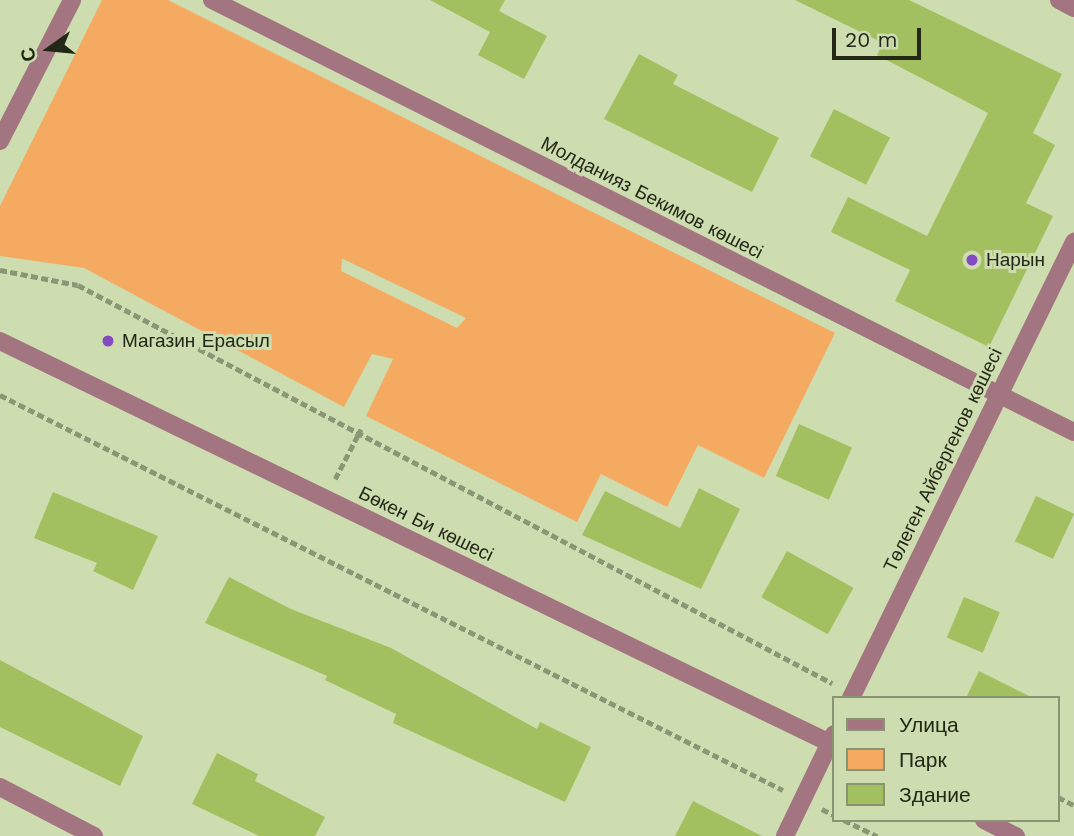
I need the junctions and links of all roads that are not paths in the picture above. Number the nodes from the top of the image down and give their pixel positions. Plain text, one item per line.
1 (72, 0) edge
2 (212, 0) edge
3 (1059, 0) edge
4 (1074, 8) edge
5 (0, 141) edge
6 (1074, 242) edge
7 (0, 341) edge
8 (998, 395) junction
9 (1074, 432) edge
10 (852, 696) edge
11 (832, 741) edge
12 (832, 743) edge
13 (0, 787) edge
14 (988, 822) edge
15 (94, 836) edge
16 (785, 836) edge
17 (1016, 836) edge

1 - 5 street
2 - 8 street, Молданияз Бекимов көшесі
3 - 4 street
6 - 8 street, Төлеген Айбергенов көшесі
7 - 11 street, Бөкен Би көшесі
8 - 9 street, Молданияз Бекимов көшесі
8 - 10 street, Төлеген Айбергенов көшесі
12 - 16 street
13 - 15 street
14 - 17 street

